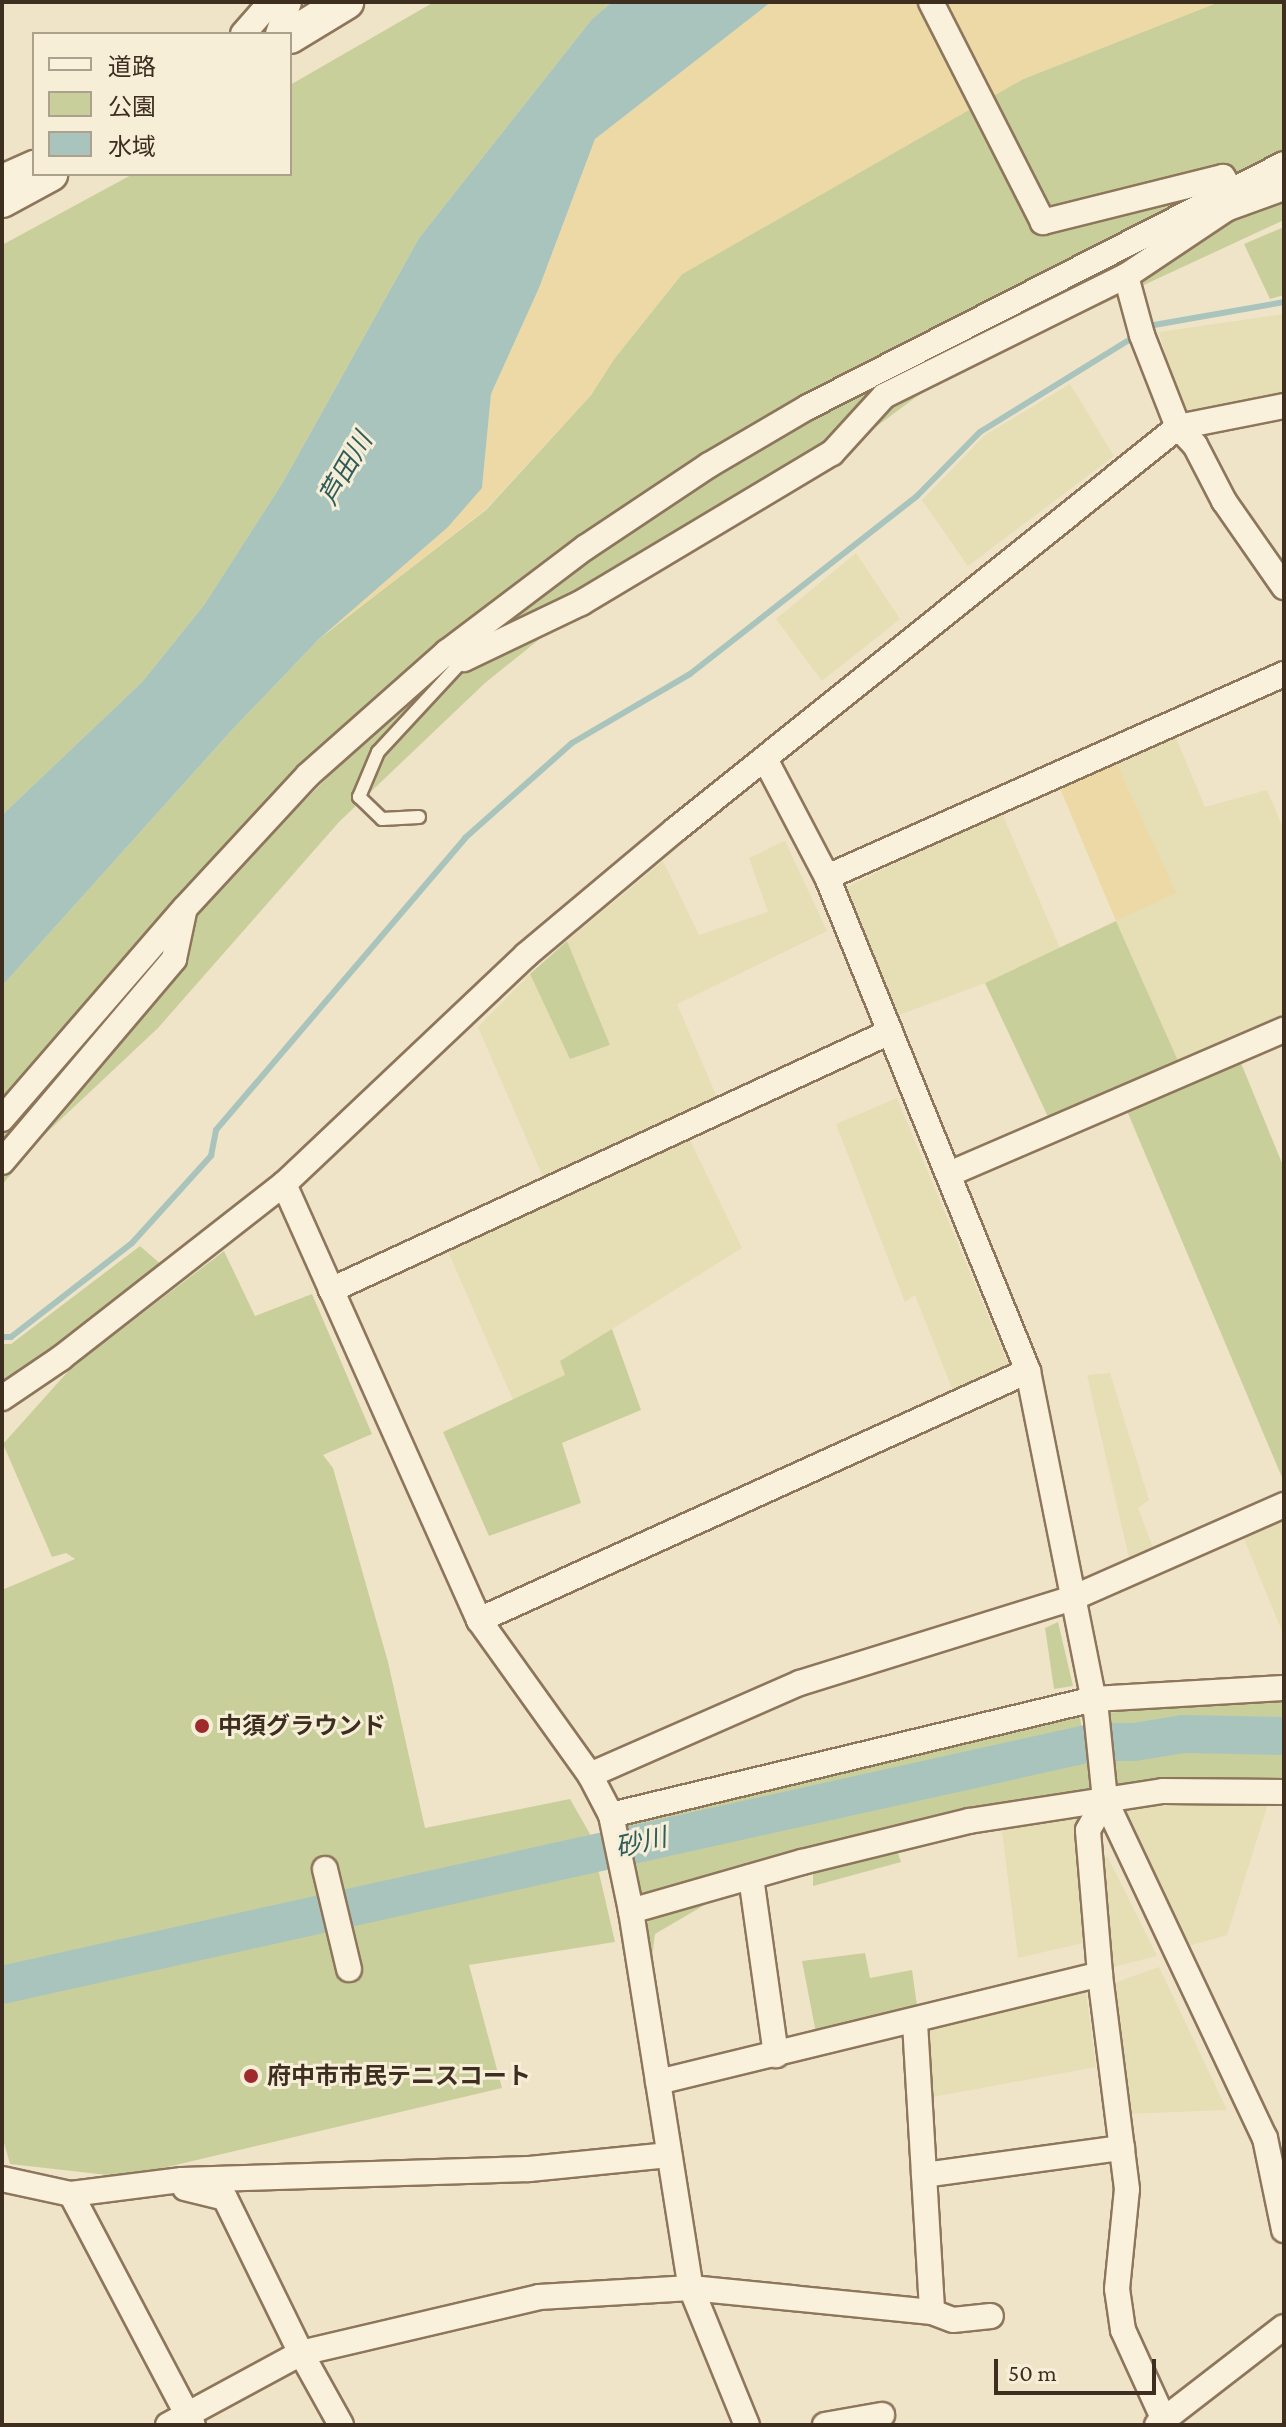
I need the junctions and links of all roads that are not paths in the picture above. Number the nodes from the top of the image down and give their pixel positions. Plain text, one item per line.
1 (271, 2) edge
2 (346, 2) edge
3 (931, 2) edge
4 (289, 25) edge
5 (245, 32) edge
6 (32, 164) edge
7 (1284, 164) edge
8 (46, 176) edge
9 (2, 177) edge
10 (1284, 188) edge
11 (1228, 199) junction
12 (2, 200) edge
13 (1126, 276) junction
14 (1284, 406) edge
15 (1178, 427) junction
16 (1284, 587) edge
17 (455, 656) junction
18 (1284, 674) edge
19 (765, 759) junction
20 (419, 817) dead end
21 (827, 877) junction
22 (185, 908) junction
23 (1284, 1030) edge
24 (890, 1032) junction
25 (2, 1119) edge
26 (2, 1162) edge
27 (949, 1174) junction
28 (284, 1184) junction
29 (331, 1290) junction
30 (1028, 1371) junction
31 (2, 1398) edge
32 (1284, 1505) edge
33 (1073, 1598) junction
34 (479, 1620) junction
35 (1281, 1690) edge
36 (1094, 1705) junction
37 (590, 1775) junction
38 (1284, 1792) edge
39 (1105, 1800) junction
40 (611, 1815) junction
41 (325, 1869) dead end
42 (751, 1877) junction
43 (631, 1911) junction
44 (349, 1969) dead end
45 (1100, 1974) junction
46 (915, 2023) junction
47 (776, 2055) junction
48 (658, 2082) junction
49 (1122, 2148) junction
50 (669, 2155) junction
51 (924, 2175) junction
52 (2, 2179) edge
53 (182, 2180) junction
54 (71, 2194) junction
55 (1284, 2230) edge
56 (691, 2288) junction
57 (932, 2312) junction
58 (991, 2316) dead end
59 (1284, 2327) edge
60 (301, 2353) junction
61 (882, 2415) dead end
62 (183, 2422) edge
63 (1161, 2422) edge
64 (341, 2425) edge
65 (747, 2425) edge
66 (825, 2425) edge

1 - 5 street
2 - 4 street
3 - 11 street
6 - 9 street
7 - 11 street
8 - 12 street
10 - 11 street
11 - 13 street
11 - 17 street
13 - 15 street
13 - 17 street
14 - 15 street
15 - 16 street
15 - 19 street
17 - 20 lane
17 - 22 street
18 - 21 street
19 - 21 street
19 - 28 street
21 - 24 street
22 - 25 street
22 - 26 street
23 - 27 street
24 - 27 street
24 - 29 street
27 - 30 street
28 - 29 street
28 - 31 street
29 - 34 street
30 - 33 street
30 - 34 street
32 - 33 street
33 - 36 street
33 - 37 street
34 - 37 street
35 - 36 street
36 - 39 street
36 - 40 street
37 - 40 street
38 - 39 street
39 - 42 street
39 - 45 street
39 - 55 street
40 - 43 street
41 - 44 street
42 - 43 street
42 - 47 street
43 - 48 street
45 - 46 street
45 - 49 street
46 - 47 street
46 - 51 street
47 - 48 street
48 - 50 street
49 - 51 street
49 - 63 street
50 - 53 street
50 - 56 street
51 - 57 street
52 - 54 street
53 - 54 street
53 - 60 street
54 - 62 street
56 - 57 street
56 - 60 street
56 - 65 street
57 - 58 street
59 - 63 street
60 - 62 street
60 - 64 street
61 - 66 street

